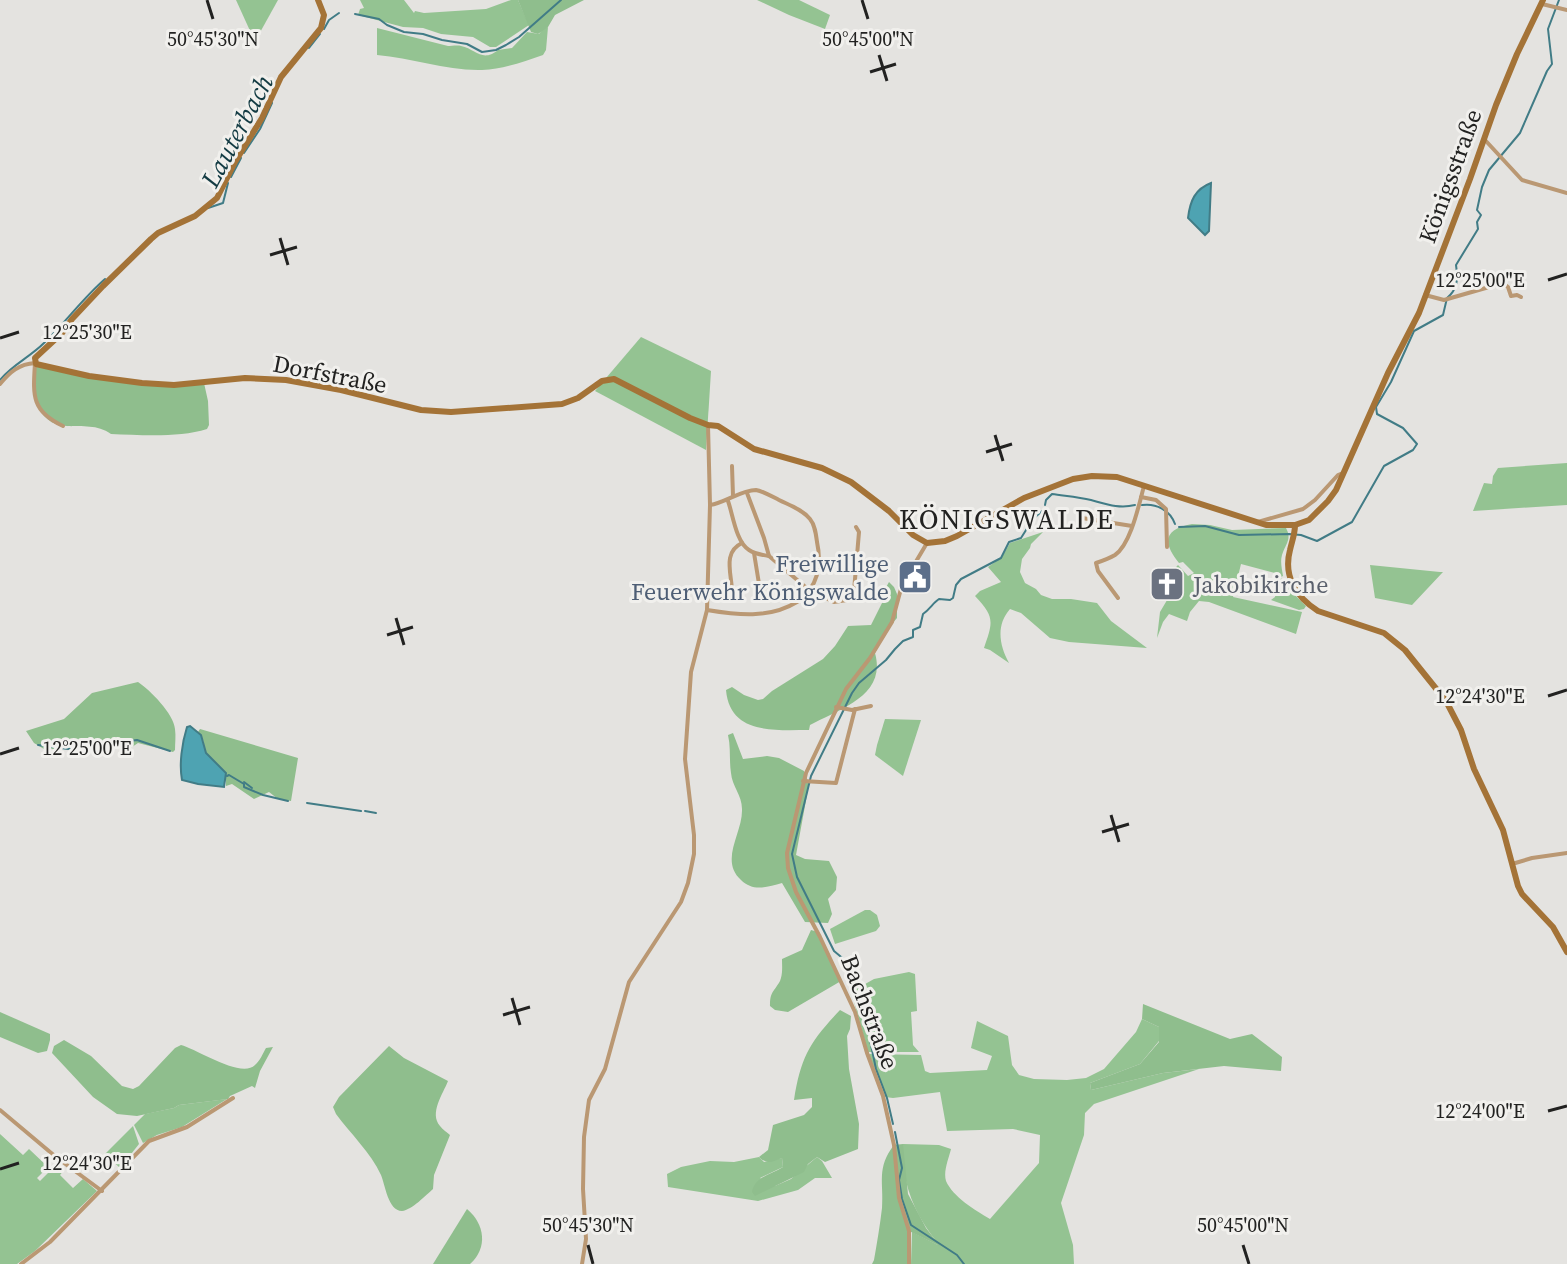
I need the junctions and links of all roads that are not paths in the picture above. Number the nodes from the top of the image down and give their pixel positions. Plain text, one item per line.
1 (318, 0) edge
2 (1542, 2) edge
3 (1567, 10) edge
4 (1484, 139) junction
5 (1567, 193) edge
6 (1425, 295) junction
7 (1521, 297) dead end
8 (35, 363) junction
9 (0, 384) edge
10 (708, 425) junction
11 (63, 426) dead end
12 (732, 466) dead end
13 (1343, 473) junction
14 (1144, 486) junction
15 (747, 493) junction
16 (733, 496) junction
17 (1141, 497) junction
18 (728, 501) junction
19 (710, 505) junction
20 (1256, 523) junction
21 (1078, 524) dead end
22 (1132, 526) junction
23 (856, 527) dead end
24 (1295, 528) junction
25 (742, 543) junction
26 (927, 543) junction
27 (1167, 547) dead end
28 (754, 553) junction
29 (769, 556) junction
30 (732, 590) dead end
31 (760, 590) dead end
32 (809, 590) junction
33 (1118, 598) dead end
34 (707, 610) junction
35 (871, 706) dead end
36 (836, 707) junction
37 (855, 709) junction
38 (808, 781) junction
39 (1567, 853) edge
40 (1512, 864) junction
41 (1567, 952) edge
42 (233, 1098) dead end
43 (0, 1110) edge
44 (102, 1191) junction
45 (21, 1264) edge
46 (582, 1264) edge
47 (909, 1264) edge

1 - 8 street
2 - 3 street
2 - 4 street, Königsstraße
4 - 5 street
4 - 6 street, Königsstraße
6 - 7 street
6 - 13 street, Königsstraße
8 - 9 street
8 - 10 street, Dorfstraße
8 - 11 street
10 - 19 street
10 - 26 street
12 - 16 street
13 - 20 street
13 - 24 street, Königsstraße
14 - 17 street
14 - 20 street
14 - 26 street
15 - 16 street
15 - 29 street
15 - 32 street
16 - 18 street
17 - 22 street
17 - 27 street
18 - 19 street
18 - 25 street
19 - 34 street
20 - 24 street
21 - 22 street
22 - 33 street
23 - 32 street
24 - 40 street
25 - 28 street
25 - 30 street
26 - 36 street, Bachstraße
28 - 29 street
28 - 31 street
29 - 32 street
32 - 34 street
34 - 46 street
35 - 37 street
36 - 37 street
36 - 38 street, Bachstraße
37 - 38 street
38 - 47 street, Bachstraße
39 - 40 street
40 - 41 street
42 - 44 street
43 - 44 street
44 - 45 street

